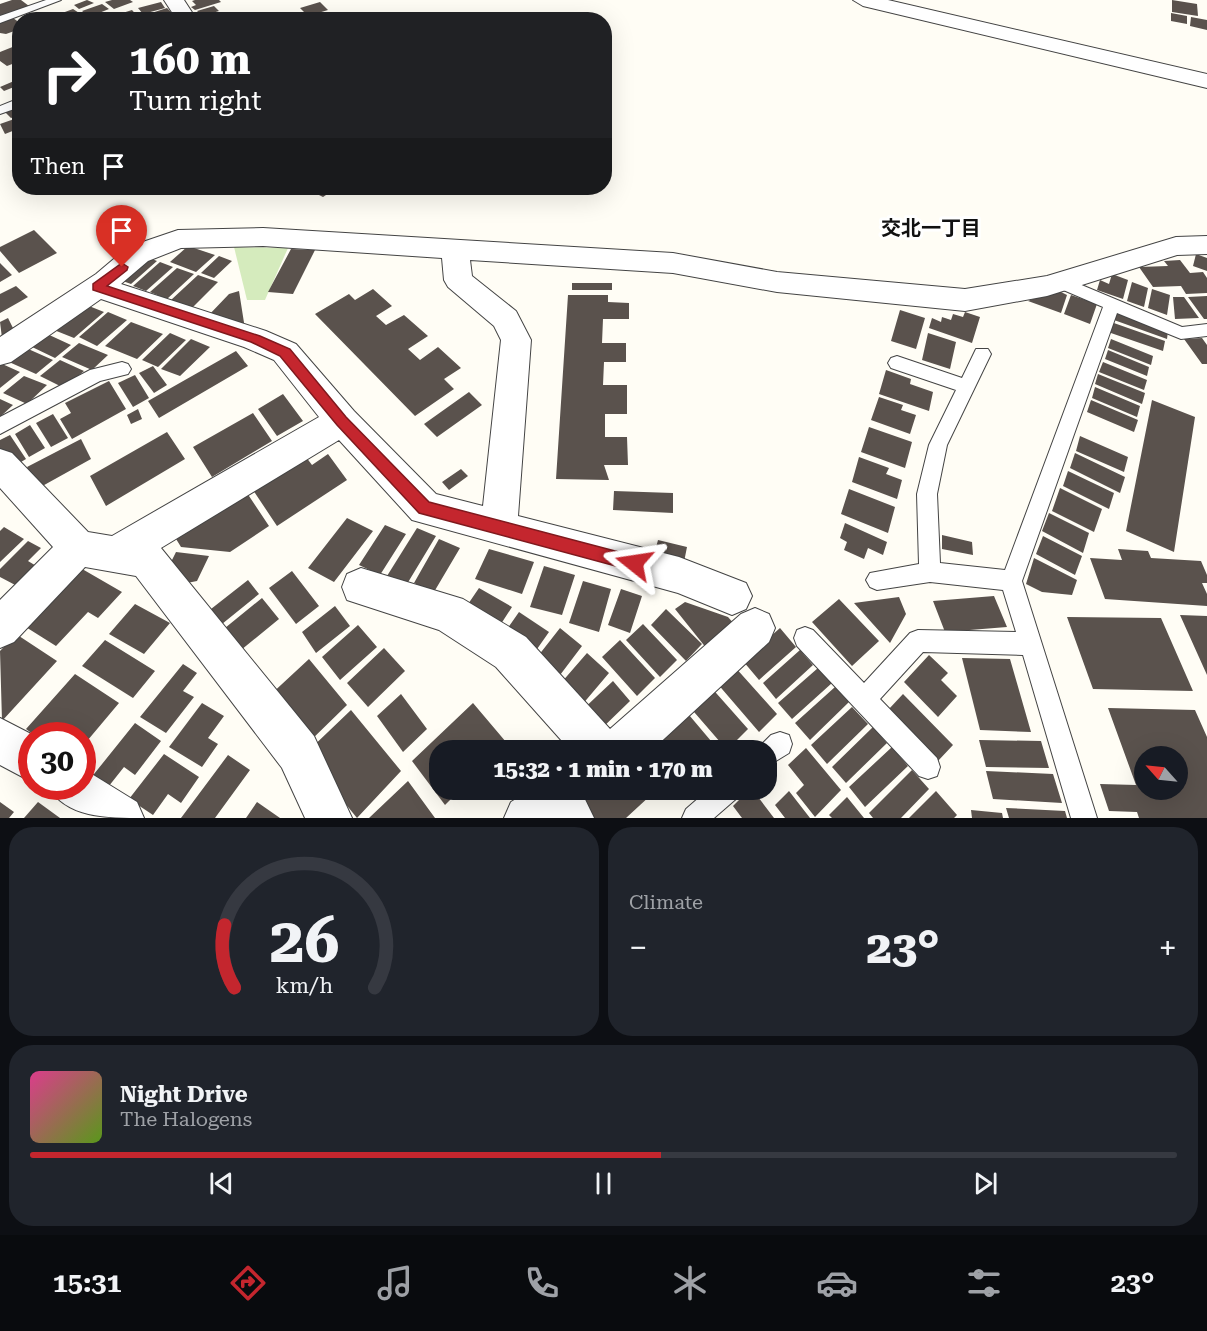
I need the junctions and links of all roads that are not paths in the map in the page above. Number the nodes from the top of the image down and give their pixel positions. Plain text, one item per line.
1 (56, 0) edge
2 (863, 0) edge
3 (31, 12) edge
4 (1207, 81) edge
5 (1207, 245) edge
6 (455, 249) junction
7 (1060, 282) junction
8 (97, 287) junction
9 (1112, 306) junction
10 (1207, 330) edge
11 (0, 353) edge
12 (982, 354) dead end
13 (897, 363) dead end
14 (122, 369) dead end
15 (966, 387) junction
16 (342, 421) junction
17 (0, 426) edge
18 (0, 464) edge
19 (499, 528) junction
20 (78, 548) junction
21 (116, 554) junction
22 (930, 572) junction
23 (878, 580) dead end
24 (1011, 581) junction
25 (361, 587) dead end
26 (0, 628) edge
27 (805, 638) dead end
28 (1030, 644) junction
29 (865, 698) junction
30 (0, 740) edge
31 (590, 740) edge
32 (628, 740) edge
33 (18, 751) edge
34 (928, 767) dead end
35 (93, 800) edge
36 (715, 800) edge
37 (122, 818) edge
38 (329, 818) edge
39 (694, 818) edge
40 (1084, 818) edge

1 - 3 lane
2 - 4 street
5 - 7 street
6 - 7 street
6 - 8 street
6 - 19 street
7 - 9 lane
8 - 11 street
8 - 16 street
9 - 10 lane
9 - 24 lane
12 - 15 lane
13 - 15 lane
14 - 17 lane
15 - 22 lane
16 - 19 street
16 - 21 street
18 - 20 street
19 - 32 street
20 - 21 street
20 - 26 street
21 - 38 street
22 - 23 lane
22 - 24 lane
24 - 28 lane
25 - 31 street
27 - 29 lane
28 - 29 lane
28 - 40 lane
29 - 34 lane
30 - 33 street
35 - 37 street
36 - 39 lane

